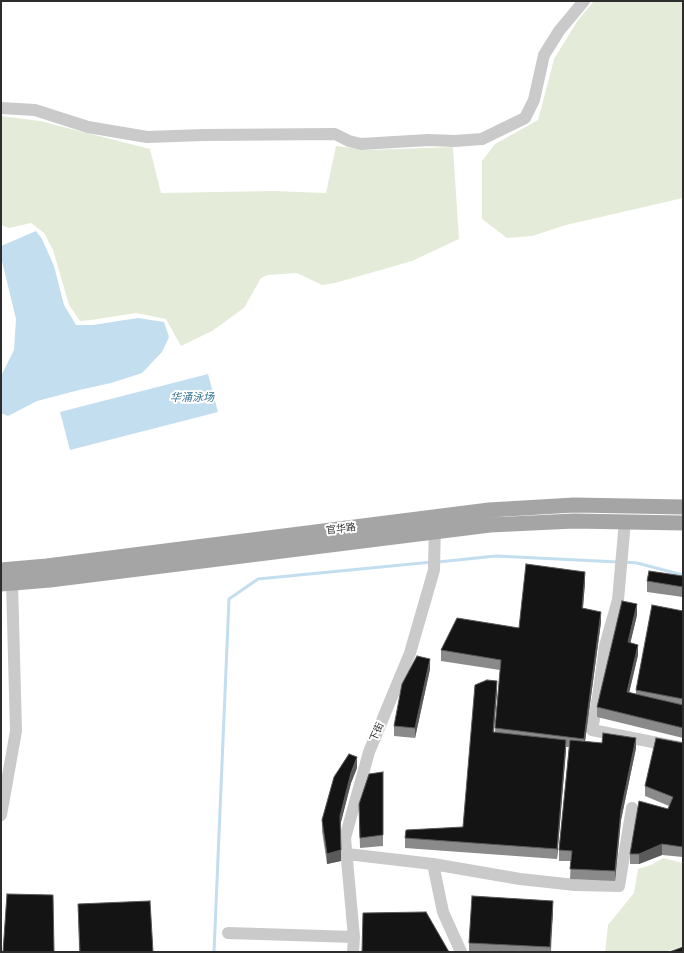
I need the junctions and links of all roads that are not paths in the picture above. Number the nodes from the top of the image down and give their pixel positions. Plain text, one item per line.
1 (584, 1) edge
2 (1, 108) edge
3 (683, 507) edge
4 (436, 517) junction
5 (625, 521) junction
6 (683, 523) edge
7 (435, 532) junction
8 (1, 570) edge
9 (7, 584) edge
10 (683, 748) edge
11 (3, 792) edge
12 (632, 808) dead end
13 (1, 815) edge
14 (347, 854) junction
15 (433, 864) junction
16 (228, 933) dead end
17 (354, 937) junction
18 (353, 952) edge
19 (462, 952) edge

1 - 2 street
3 - 4 main road, 官华路
4 - 7 street, 下街
4 - 8 main road, 官华路
5 - 6 main road, 官华路
5 - 7 main road, 官华路
5 - 10 street
7 - 9 main road, 官华路
7 - 14 street, 下街
9 - 11 street
11 - 13 street
12 - 15 street
14 - 15 street
14 - 17 street, 下街
15 - 19 street
16 - 17 street
17 - 18 street, 下街

